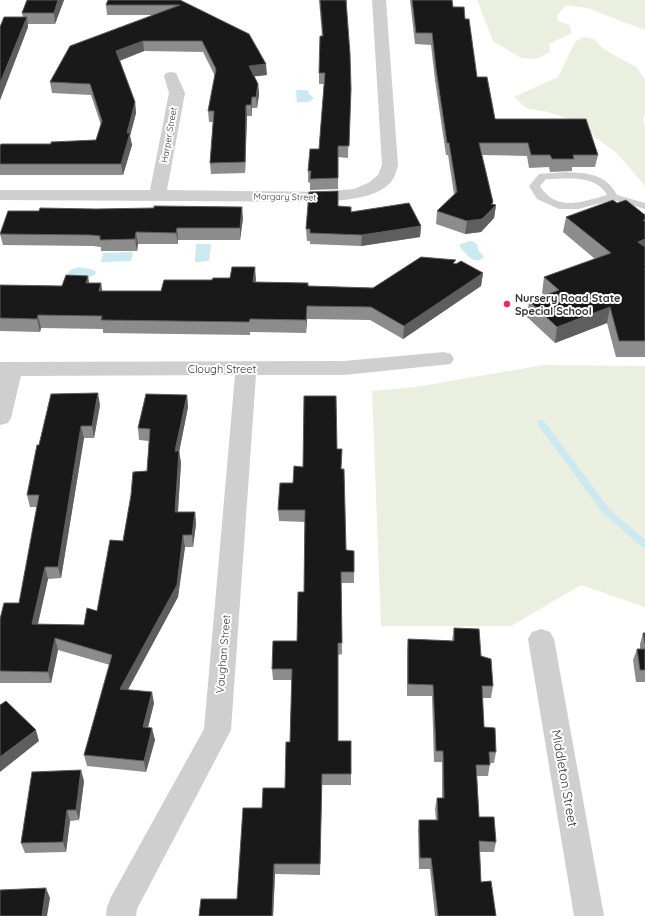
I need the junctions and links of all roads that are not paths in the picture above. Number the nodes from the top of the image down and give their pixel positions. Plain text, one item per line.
1 (379, 0) edge
2 (171, 76) dead end
3 (0, 195) edge
4 (158, 195) junction
5 (613, 197) junction
6 (645, 206) edge
7 (444, 359) dead end
8 (6, 369) edge
9 (246, 369) junction
10 (0, 418) edge
11 (541, 639) dead end
12 (121, 916) edge
13 (589, 916) edge

1 - 4 street, Margary Street
2 - 4 street, Harper Street
3 - 4 street, Margary Street
5 - 5 lane
5 - 6 lane
7 - 9 street, Clough Street
8 - 9 street, Clough Street
8 - 10 street
9 - 12 street, Vaughan Street
11 - 13 street, Middleton Street

